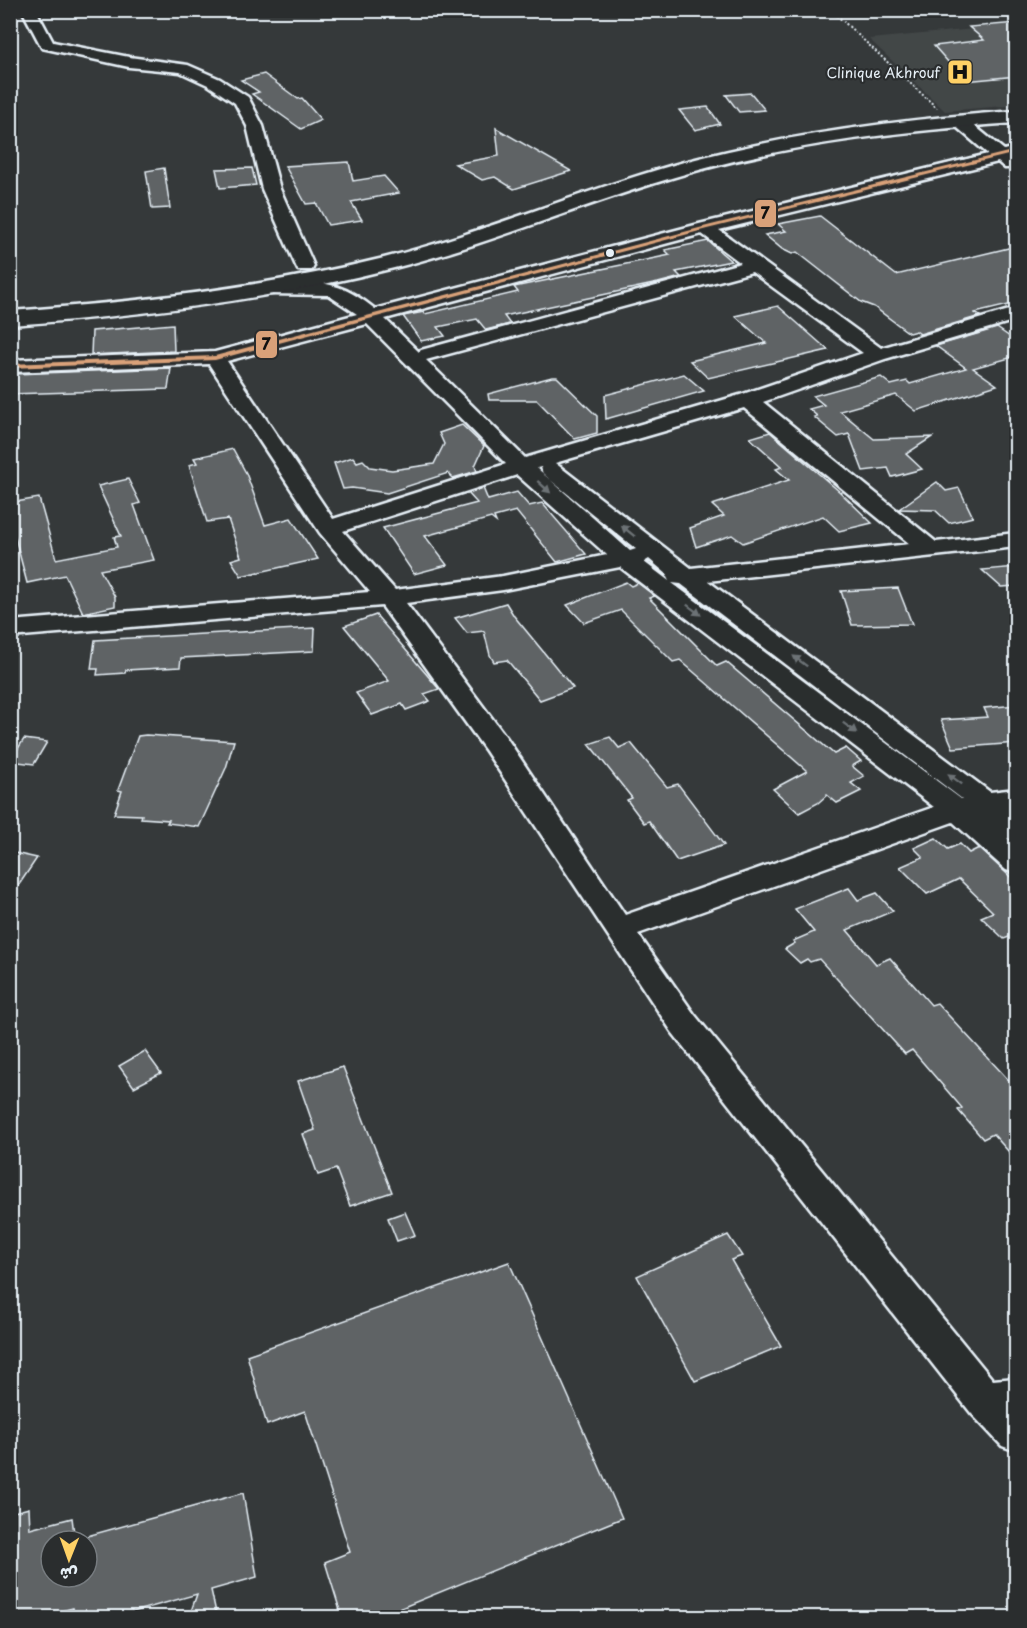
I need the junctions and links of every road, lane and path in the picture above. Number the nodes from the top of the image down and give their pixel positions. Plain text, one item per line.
1 (29, 10) edge
2 (728, 10) edge
3 (775, 10) edge
4 (831, 10) edge
5 (1017, 109) edge
6 (1017, 117) edge
7 (960, 118) junction
8 (1013, 156) edge
9 (705, 228) junction
10 (756, 265) junction
11 (305, 266) junction
12 (370, 267) junction
13 (270, 288) junction
14 (10, 303) edge
15 (377, 313) junction
16 (1017, 314) edge
17 (10, 318) edge
18 (428, 354) junction
19 (878, 355) junction
20 (215, 358) junction
21 (10, 366) edge
22 (747, 400) junction
23 (531, 463) junction
24 (328, 528) junction
25 (1017, 540) edge
26 (930, 549) junction
27 (654, 552) junction
28 (625, 559) junction
29 (688, 576) junction
30 (656, 581) junction
31 (389, 598) junction
32 (10, 629) edge
33 (1017, 799) edge
34 (985, 802) junction
35 (957, 810) junction
36 (1017, 830) edge
37 (1017, 862) edge
38 (618, 929) junction
39 (1001, 1398) edge
40 (1017, 1432) edge

1 - 11 street
2 - 3 path
4 - 7 path
5 - 7 highway
6 - 7 highway
7 - 8 street
7 - 11 highway
7 - 12 highway
8 - 9 street
9 - 10 street
9 - 15 street
10 - 18 street
10 - 19 street
11 - 14 highway
12 - 13 highway
12 - 15 street
13 - 15 street
13 - 17 highway
15 - 18 street
15 - 20 street
15 - 23 street
16 - 19 street
18 - 23 street
19 - 22 street
20 - 21 street
20 - 24 street
22 - 23 street
22 - 26 street
23 - 24 street
27 -> 23 street
23 -> 28 street
24 - 31 street
25 - 26 street
26 - 29 street
27 - 28 street
27 - 29 street
28 - 30 street
28 - 31 street
29 - 30 street
34 -> 29 street
30 -> 35 street
31 - 32 street
31 - 38 street
33 - 34 street
34 - 35 street
34 - 36 street
35 - 37 street
35 - 38 street
38 - 39 street
39 - 40 street

